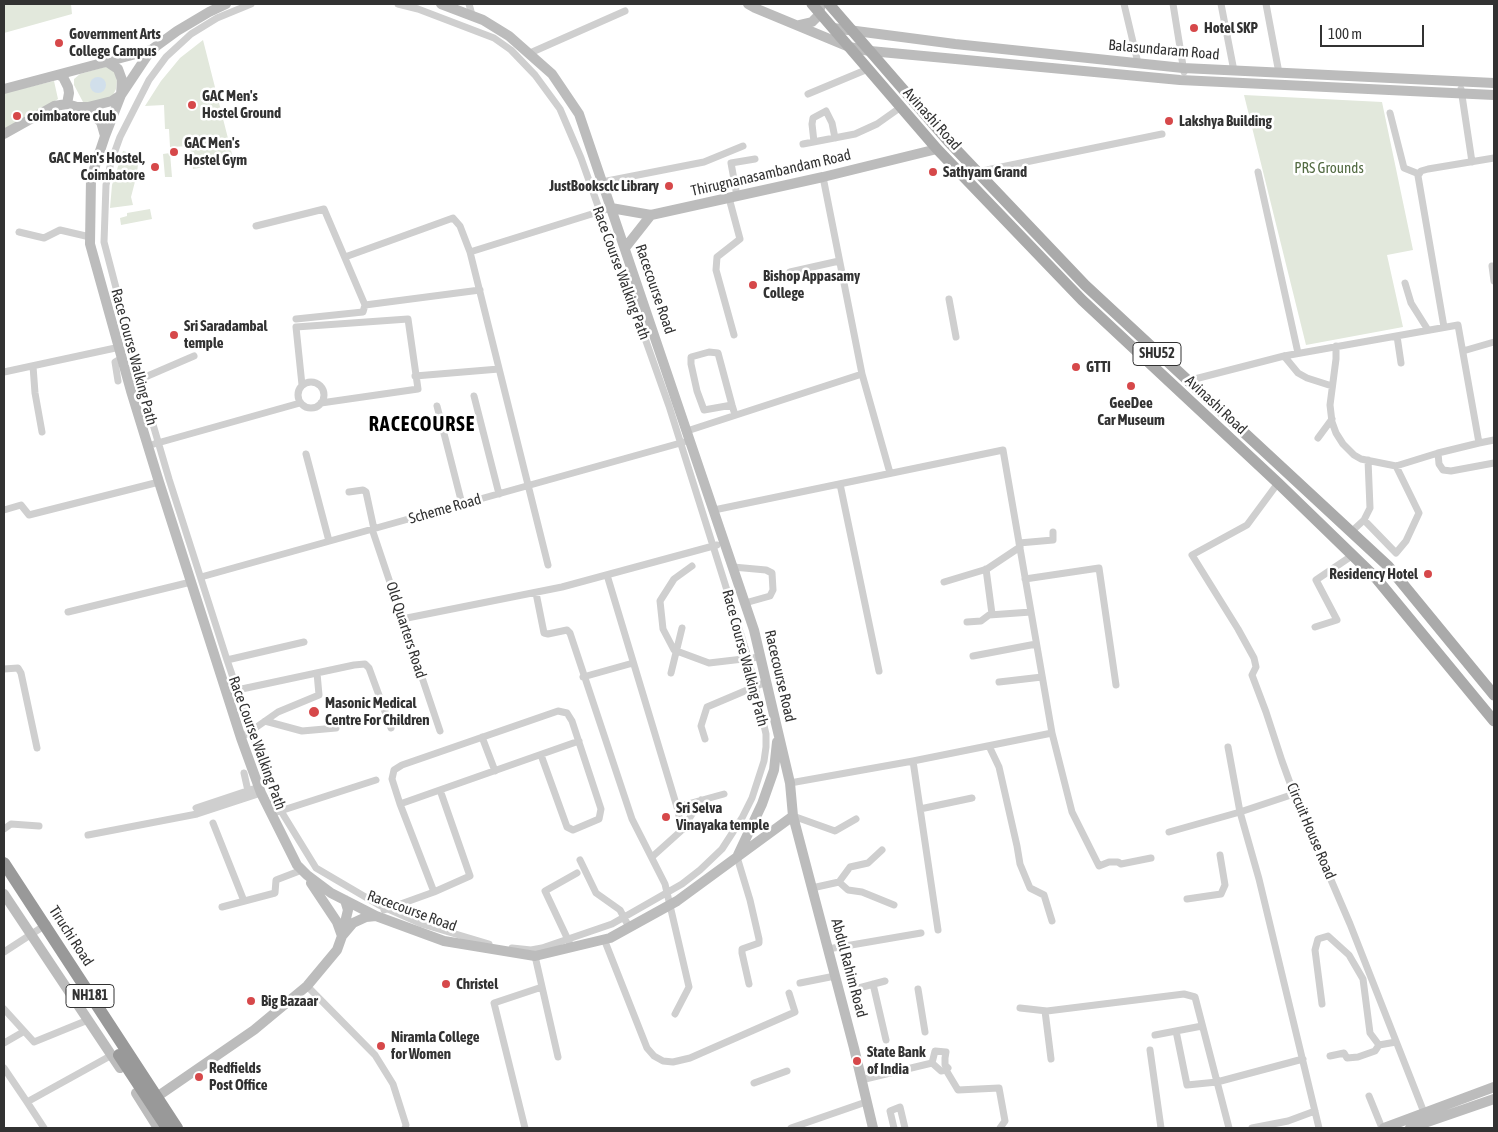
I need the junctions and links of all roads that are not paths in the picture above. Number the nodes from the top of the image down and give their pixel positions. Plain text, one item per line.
1 (226, 4) edge
2 (250, 4) edge
3 (398, 4) edge
4 (441, 4) edge
5 (469, 4) edge
6 (748, 4) edge
7 (829, 4) edge
8 (1124, 4) edge
9 (1173, 4) edge
10 (1221, 4) edge
11 (1266, 4) edge
12 (818, 6) edge
13 (625, 11) dead end
14 (472, 15) junction
15 (799, 25) junction
16 (833, 28) junction
17 (852, 31) junction
18 (849, 47) junction
19 (151, 50) junction
20 (870, 51) junction
21 (530, 53) junction
22 (106, 61) junction
23 (1138, 63) junction
24 (1183, 68) junction
25 (868, 69) junction
26 (1234, 71) junction
27 (1279, 73) junction
28 (59, 74) junction
29 (1304, 74) junction
30 (1184, 80) junction
31 (1462, 81) junction
32 (1494, 83) edge
33 (1304, 86) junction
34 (4, 89) edge
35 (1461, 93) junction
36 (808, 94) dead end
37 (121, 95) junction
38 (1494, 95) edge
39 (67, 104) junction
40 (901, 107) junction
41 (81, 108) junction
42 (1390, 113) dead end
43 (4, 134) edge
44 (1162, 134) dead end
45 (105, 136) junction
46 (835, 138) junction
47 (814, 142) junction
48 (803, 144) dead end
49 (743, 146) dead end
50 (937, 149) junction
51 (1494, 158) edge
52 (755, 159) dead end
53 (1472, 162) junction
54 (977, 172) junction
55 (1258, 172) dead end
56 (1419, 174) junction
57 (823, 177) junction
58 (602, 182) junction
59 (733, 197) junction
60 (611, 208) junction
61 (600, 212) junction
62 (651, 215) junction
63 (256, 226) dead end
64 (19, 232) dead end
65 (90, 237) junction
66 (625, 248) junction
67 (470, 252) junction
68 (345, 257) junction
69 (839, 261) junction
70 (1492, 266) dead end
71 (790, 272) dead end
72 (1494, 281) edge
73 (1404, 283) dead end
74 (480, 290) junction
75 (949, 299) dead end
76 (365, 305) junction
77 (296, 320) dead end
78 (1444, 327) junction
79 (1428, 330) junction
80 (734, 335) dead end
81 (1397, 336) junction
82 (956, 337) dead end
83 (1494, 342) edge
84 (1336, 346) junction
85 (120, 347) junction
86 (1463, 351) junction
87 (1298, 353) junction
88 (194, 356) dead end
89 (1284, 356) junction
90 (122, 358) junction
91 (1401, 364) dead end
92 (33, 366) junction
93 (500, 369) junction
94 (4, 372) edge
95 (862, 374) junction
96 (415, 376) junction
97 (140, 380) junction
98 (118, 381) dead end
99 (1187, 381) junction
100 (129, 384) junction
101 (302, 384) junction
102 (1332, 386) junction
103 (474, 396) dead end
104 (300, 403) junction
105 (321, 403) junction
106 (732, 405) junction
107 (437, 406) dead end
108 (735, 415) junction
109 (1332, 419) junction
110 (42, 432) dead end
111 (686, 438) junction
112 (1318, 438) dead end
113 (1494, 440) edge
114 (1480, 443) junction
115 (153, 445) junction
116 (1438, 453) junction
117 (306, 454) dead end
118 (1368, 460) junction
119 (1494, 463) edge
120 (1396, 466) junction
121 (890, 473) junction
122 (158, 482) junction
123 (1278, 483) junction
124 (840, 484) junction
125 (529, 486) junction
126 (349, 492) dead end
127 (499, 494) junction
128 (462, 504) junction
129 (4, 510) edge
130 (714, 510) junction
131 (1364, 520) junction
132 (373, 529) junction
133 (1053, 532) dead end
134 (1351, 532) junction
135 (329, 541) junction
136 (725, 542) junction
137 (1019, 545) junction
138 (714, 546) junction
139 (1352, 555) junction
140 (548, 565) dead end
141 (692, 566) dead end
142 (733, 567) junction
143 (986, 569) junction
144 (607, 575) junction
145 (1025, 579) junction
146 (196, 580) junction
147 (944, 582) dead end
148 (536, 593) junction
149 (745, 603) junction
150 (68, 612) dead end
151 (1031, 612) junction
152 (992, 614) junction
153 (402, 619) junction
154 (967, 622) dead end
155 (1315, 627) dead end
156 (682, 628) dead end
157 (304, 642) dead end
158 (1036, 644) junction
159 (677, 651) junction
160 (973, 656) dead end
161 (760, 657) junction
162 (749, 659) junction
163 (227, 660) junction
164 (633, 663) junction
165 (4, 669) edge
166 (879, 671) dead end
167 (317, 673) junction
168 (671, 673) dead end
169 (584, 677) junction
170 (1042, 677) junction
171 (766, 682) junction
172 (999, 682) dead end
173 (1116, 685) dead end
174 (755, 687) junction
175 (237, 690) junction
176 (1494, 695) edge
177 (1494, 720) edge
178 (265, 721) junction
179 (336, 728) dead end
180 (391, 728) dead end
181 (251, 731) junction
182 (440, 731) dead end
183 (1052, 733) junction
184 (482, 736) junction
185 (778, 736) junction
186 (241, 738) junction
187 (705, 739) dead end
188 (579, 741) junction
189 (989, 746) junction
190 (1228, 747) dead end
191 (37, 748) dead end
192 (541, 755) junction
193 (913, 761) junction
194 (495, 771) junction
195 (244, 773) dead end
196 (376, 780) dead end
197 (790, 782) junction
198 (260, 790) junction
199 (440, 790) junction
200 (248, 791) junction
201 (724, 794) dead end
202 (1294, 794) junction
203 (972, 798) dead end
204 (702, 800) junction
205 (400, 804) junction
206 (677, 807) junction
207 (196, 808) dead end
208 (920, 809) junction
209 (276, 812) junction
210 (1240, 812) junction
211 (793, 816) junction
212 (856, 819) dead end
213 (213, 823) dead end
214 (39, 826) dead end
215 (4, 829) edge
216 (682, 830) junction
217 (1169, 832) dead end
218 (88, 835) dead end
219 (882, 850) dead end
220 (4, 855) edge
221 (1220, 855) dead end
222 (652, 857) junction
223 (737, 857) junction
224 (1151, 858) dead end
225 (580, 860) dead end
226 (4, 863) edge
227 (304, 872) junction
228 (577, 873) dead end
229 (4, 878) edge
230 (839, 882) junction
231 (812, 888) junction
232 (434, 892) junction
233 (667, 893) junction
234 (4, 894) edge
235 (1187, 899) dead end
236 (345, 900) junction
237 (244, 901) junction
238 (669, 905) junction
239 (894, 905) dead end
240 (222, 906) dead end
241 (386, 908) junction
242 (376, 916) junction
243 (1052, 921) dead end
244 (50, 922) junction
245 (626, 922) junction
246 (938, 930) dead end
247 (921, 932) dead end
248 (31, 935) junction
249 (342, 936) junction
250 (604, 939) junction
251 (570, 944) junction
252 (828, 949) junction
253 (4, 952) edge
254 (535, 956) junction
255 (835, 976) junction
256 (886, 981) dead end
257 (800, 983) dead end
258 (749, 984) dead end
259 (873, 984) junction
260 (307, 986) junction
261 (542, 987) junction
262 (855, 989) dead end
263 (918, 989) dead end
264 (789, 993) dead end
265 (1322, 1004) dead end
266 (1020, 1008) dead end
267 (4, 1009) edge
268 (1045, 1011) junction
269 (675, 1014) dead end
270 (88, 1020) junction
271 (1202, 1026) junction
272 (23, 1032) junction
273 (925, 1032) dead end
274 (1176, 1032) junction
275 (1155, 1035) dead end
276 (886, 1040) dead end
277 (1396, 1042) junction
278 (4, 1043) edge
279 (1380, 1045) junction
280 (1150, 1050) dead end
281 (112, 1056) junction
282 (1330, 1056) dead end
283 (558, 1057) dead end
284 (1051, 1059) dead end
285 (1303, 1059) junction
286 (932, 1063) junction
287 (4, 1068) edge
288 (946, 1070) junction
289 (788, 1071) dead end
290 (861, 1080) junction
291 (1217, 1082) junction
292 (754, 1083) dead end
293 (1494, 1087) edge
294 (161, 1094) junction
295 (1369, 1096) dead end
296 (1494, 1099) edge
297 (27, 1102) junction
298 (866, 1102) junction
299 (1315, 1110) junction
300 (1426, 1118) junction
301 (407, 1127) edge
302 (44, 1128) edge
303 (158, 1128) edge
304 (166, 1128) edge
305 (177, 1128) edge
306 (181, 1128) edge
307 (525, 1128) edge
308 (791, 1128) edge
309 (873, 1128) edge
310 (894, 1128) edge
311 (905, 1128) edge
312 (1000, 1128) edge
313 (1161, 1128) edge
314 (1229, 1128) edge
315 (1252, 1128) edge
316 (1318, 1128) edge
317 (1383, 1128) edge
318 (1410, 1128) edge

1 - 19 street
2 - 97 street, Race Course Walking Path
3 - 61 street, Race Course Walking Path
4 - 14 street, Racecourse Road
5 - 14 street
6 - 15 street, Balasundaram Road
7 - 17 main road, Avinashi Road / SHU52
8 - 23 street
9 - 24 street
10 - 26 street
11 - 27 street
12 - 15 street
12 - 16 main road, Avinashi Road / SHU52
13 - 21 street
14 - 21 street, Racecourse Road
15 - 18 street, Balasundaram Road
16 - 17 street, Balasundaram Road
16 - 18 main road, Avinashi Road / SHU52
17 - 20 main road, Avinashi Road / SHU52
17 - 23 street, Balasundaram Road
18 - 20 street, Balasundaram Road
18 - 25 main road, Avinashi Road / SHU52
19 - 22 street
19 - 37 street
20 - 30 street, Balasundaram Road
20 - 54 main road, Avinashi Road / SHU52
21 - 58 street, Racecourse Road
22 - 28 street
22 - 37 street
23 - 24 street, Balasundaram Road
24 - 26 street, Balasundaram Road
24 - 30 street
25 - 36 street
25 - 40 main road, Avinashi Road / SHU52
26 - 27 street, Balasundaram Road
27 - 29 street, Balasundaram Road
28 - 34 street
28 - 39 street
29 - 31 street, Balasundaram Road
29 - 33 street
30 - 33 street, Balasundaram Road
31 - 32 street, Balasundaram Road
31 - 35 street
33 - 35 street, Balasundaram Road
35 - 38 street, Balasundaram Road
35 - 53 street
37 - 41 street
37 - 45 street, Racecourse Road
39 - 41 street
39 - 43 street
40 - 46 street
40 - 50 main road, Avinashi Road / SHU52
41 - 45 street
42 - 56 street
44 - 54 street
45 - 65 street, Racecourse Road
46 - 47 street
46 - 47 street
47 - 48 street
49 - 58 street
50 - 57 street, Thirugnanasambandam Road
50 - 123 main road, Avinashi Road / SHU52
51 - 53 street
52 - 59 street
53 - 56 street
54 - 99 main road, Avinashi Road / SHU52
55 - 87 street
56 - 78 street
57 - 59 street, Thirugnanasambandam Road
57 - 69 street
58 - 60 street, Racecourse Road
59 - 62 street, Thirugnanasambandam Road
59 - 80 street
60 - 61 street
60 - 62 street
60 - 66 street, Racecourse Road
61 - 67 street
61 - 111 street, Race Course Walking Path
62 - 66 street
63 - 68 street
64 - 65 street
65 - 85 street, Racecourse Road
66 - 111 street, Racecourse Road
67 - 68 street
67 - 74 street
68 - 76 street
69 - 71 street
69 - 95 street
70 - 72 street
73 - 79 street
74 - 76 street
74 - 93 street
75 - 82 street
76 - 77 street
78 - 79 street
78 - 86 street
79 - 81 street
81 - 84 street
81 - 91 street
83 - 86 street
84 - 87 street
84 - 102 street
85 - 90 street, Racecourse Road
85 - 92 street
86 - 114 street
87 - 89 street
88 - 97 street
89 - 99 street
89 - 102 street
90 - 98 street
90 - 100 street, Racecourse Road
92 - 94 street
92 - 110 street
93 - 96 street
93 - 125 street
95 - 108 street, Scheme Road
95 - 121 street
96 - 101 street
96 - 105 street
97 - 100 street
97 - 115 street, Race Course Walking Path
99 - 134 main road, Avinashi Road / SHU52
100 - 115 street, Racecourse Road
101 - 104 street
101 - 105 street
102 - 109 street
103 - 127 street
104 - 105 street
104 - 115 street
106 - 106 street
106 - 108 street
107 - 128 street
108 - 111 street, Scheme Road
109 - 112 street
109 - 118 street
111 - 125 street, Scheme Road
111 - 130 street, Racecourse Road
111 - 138 street, Race Course Walking Path
113 - 114 street
114 - 116 street
115 - 122 street, Racecourse Road
115 - 146 street, Race Course Walking Path
116 - 119 street
116 - 120 street
117 - 135 street
118 - 120 street
118 - 131 street
120 - 131 street
121 - 124 street
121 - 137 street
122 - 129 street
122 - 146 street, Racecourse Road
123 - 139 main road, Avinashi Road / SHU52
123 - 202 street, Circuit House Road
124 - 130 street
124 - 166 street
125 - 127 street, Scheme Road
125 - 140 street
126 - 132 street, Old Quarters Road
127 - 128 street, Scheme Road
128 - 132 street, Scheme Road
130 - 136 street, Racecourse Road
131 - 134 street
132 - 135 street, Scheme Road
132 - 153 street, Old Quarters Road
133 - 137 street
134 - 176 main road, Avinashi Road / SHU52
135 - 146 street, Scheme Road
136 - 138 street
136 - 142 street, Racecourse Road
137 - 143 street
137 - 145 street
138 - 144 street
138 - 162 street, Race Course Walking Path
139 - 155 street
139 - 177 main road, Avinashi Road / SHU52
141 - 159 street
142 - 149 street, Racecourse Road
142 - 149 street
143 - 147 street
143 - 152 street
144 - 148 street
144 - 164 street
145 - 151 street
145 - 173 street
146 - 150 street, Scheme Road
146 - 163 street, Race Course Walking Path
146 - 186 street, Racecourse Road
148 - 153 street
148 - 169 street
149 - 161 street, Racecourse Road
151 - 152 street
151 - 158 street
152 - 154 street
153 - 182 street, Old Quarters Road
156 - 159 street
157 - 163 street
158 - 160 street
158 - 170 street
159 - 162 street
159 - 168 street
161 - 162 street
161 - 171 street, Racecourse Road
162 - 174 street, Race Course Walking Path
163 - 175 street, Race Course Walking Path
164 - 169 street
164 - 206 street
165 - 191 street
167 - 175 street
167 - 178 street
167 - 180 street
169 - 222 street
170 - 172 street
170 - 183 street
171 - 174 street
171 - 185 street, Racecourse Road
174 - 187 street
174 - 233 street, Race Course Walking Path
175 - 181 street, Race Course Walking Path
178 - 179 street
178 - 181 street
181 - 186 street
181 - 209 street, Race Course Walking Path
183 - 189 street
183 - 224 street
184 - 188 street
184 - 194 street
184 - 205 street
185 - 197 street, Racecourse Road
185 - 223 street
186 - 198 street, Racecourse Road
188 - 192 street
188 - 192 street
189 - 193 street
189 - 243 street
190 - 210 street
192 - 194 street
193 - 197 street
193 - 208 street
194 - 199 street
195 - 200 street
196 - 209 street
197 - 211 street, Racecourse Road
198 - 200 street
198 - 209 street, Racecourse Road
198 - 218 street
199 - 205 street
199 - 232 street
200 - 207 street
201 - 204 street
202 - 210 street
202 - 277 street, Circuit House Road
203 - 208 street
204 - 206 street
204 - 216 street
205 - 232 street
206 - 216 street
208 - 246 street
209 - 227 street, Racecourse Road
209 - 241 street, Race Course Walking Path
210 - 217 street
210 - 285 street
211 - 212 street
211 - 223 street, Racecourse Road
211 - 231 street, Abdul Rahim Road
213 - 237 street
214 - 215 street
216 - 222 street
219 - 230 street
220 - 244 street
221 - 235 street
222 - 233 street
223 - 238 street, Racecourse Road
223 - 258 street
225 - 245 street
226 - 305 highway, Tiruchi Road / NH181, bridge
227 - 236 street, Racecourse Road
227 - 237 street
227 - 249 street
228 - 251 street
229 - 304 highway, Tiruchi Road / NH181, bridge
230 - 231 street
230 - 239 street
231 - 252 street, Abdul Rahim Road
232 - 241 street
233 - 238 street
233 - 245 street, Race Course Walking Path
234 - 248 street, NH181
236 - 242 street, Racecourse Road
236 - 249 street
237 - 240 street
238 - 245 street, Racecourse Road
238 - 269 street
241 - 242 street
241 - 251 street, Race Course Walking Path
242 - 249 street
242 - 254 street, Racecourse Road
244 - 248 street
244 - 294 street
245 - 250 street, Racecourse Road
245 - 251 street, Race Course Walking Path
247 - 252 street
248 - 253 street
248 - 270 street, NH181
249 - 260 street
250 - 251 street, Racecourse Road
250 - 264 street
251 - 254 street, Racecourse Road
252 - 255 street, Abdul Rahim Road
254 - 261 street
255 - 257 street
255 - 290 street, Abdul Rahim Road
256 - 259 street
259 - 262 street
259 - 276 street
260 - 294 street
260 - 301 street
261 - 283 street
261 - 307 street
263 - 273 street
265 - 279 street
266 - 268 street
267 - 272 street
268 - 271 street
268 - 284 street
270 - 272 street
270 - 281 street, NH181
271 - 274 street
271 - 291 street
272 - 278 street
274 - 275 street
274 - 291 street
277 - 279 street
277 - 300 street, Circuit House Road
279 - 282 street
280 - 313 street
281 - 297 street
281 - 303 street, NH181
285 - 291 street
285 - 299 street
286 - 288 street
286 - 288 street
286 - 290 street
287 - 297 street
288 - 312 street
289 - 292 street
290 - 298 street, Abdul Rahim Road
291 - 314 street
293 - 300 street
294 - 306 street
295 - 317 street
296 - 300 street
297 - 302 street
298 - 308 street
298 - 309 street, Abdul Rahim Road
299 - 315 street
299 - 316 street
300 - 317 street
300 - 318 street
310 - 311 street

